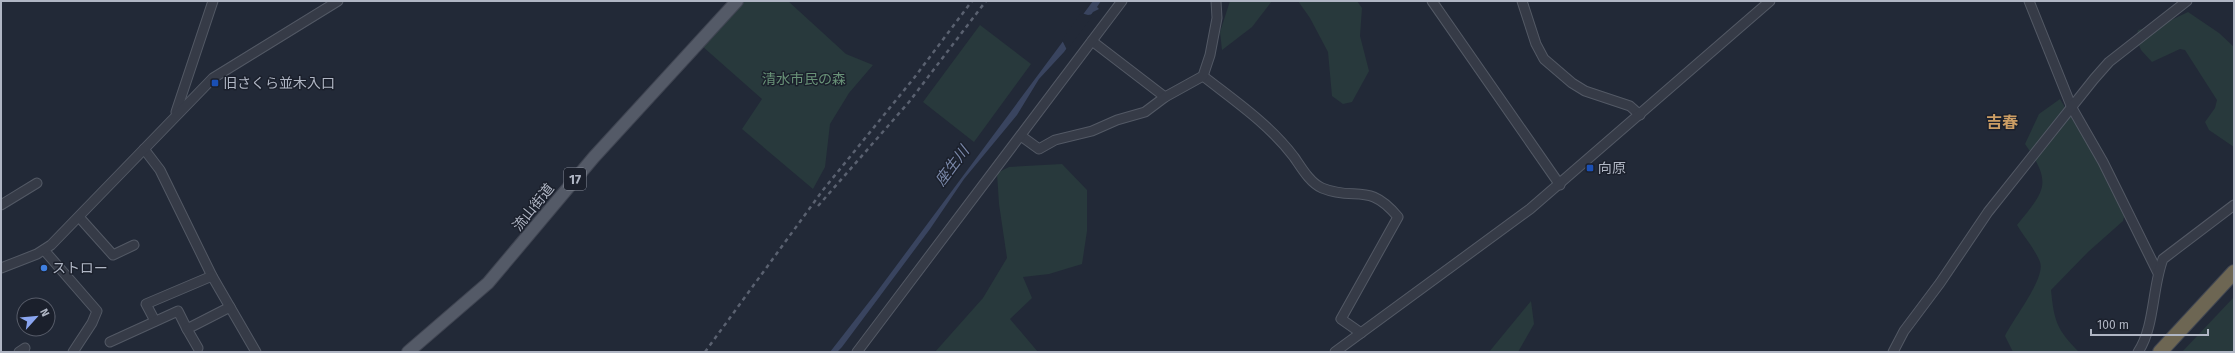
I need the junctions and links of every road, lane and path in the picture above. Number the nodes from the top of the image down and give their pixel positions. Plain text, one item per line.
1 (213, 1) edge
2 (338, 1) edge
3 (737, 1) edge
4 (1122, 1) edge
5 (1216, 1) edge
6 (1432, 1) edge
7 (1522, 1) edge
8 (1770, 1) edge
9 (2029, 1) edge
10 (2187, 1) edge
11 (1092, 41) junction
12 (1203, 76) junction
13 (1165, 98) junction
14 (2072, 108) junction
15 (1640, 115) junction
16 (175, 116) junction
17 (1020, 136) junction
18 (144, 149) junction
19 (37, 183) dead end
20 (1560, 185) junction
21 (1, 205) edge
22 (2234, 205) edge
23 (79, 217) junction
24 (134, 245) dead end
25 (44, 250) junction
26 (1, 268) edge
27 (2234, 272) edge
28 (2158, 273) junction
29 (212, 276) junction
30 (2234, 286) edge
31 (230, 307) junction
32 (155, 322) junction
33 (187, 329) junction
34 (1361, 333) junction
35 (110, 342) dead end
36 (198, 348) dead end
37 (73, 352) edge
38 (256, 352) edge
39 (408, 352) edge
40 (857, 352) edge
41 (1335, 352) edge
42 (1893, 352) edge
43 (2138, 352) edge
44 (2160, 352) edge
45 (2173, 352) edge

1 - 16 street
2 - 16 street
3 - 39 main road, 流山街道 / 17
4 - 11 street
5 - 12 street
6 - 20 street
7 - 15 street
8 - 15 street
9 - 14 street
10 - 14 street
11 - 13 street
11 - 17 street
12 - 13 street
12 - 34 street
13 - 17 street
14 - 28 street
14 - 42 street
15 - 20 street
16 - 18 street
17 - 40 street
18 - 23 street
18 - 29 street
19 - 21 street
20 - 34 street
22 - 28 street
23 - 24 street
23 - 25 street
25 - 26 street
25 - 37 street
27 - 44 highway
28 - 43 street
29 - 31 street
29 - 32 street
30 - 45 highway
31 - 33 street
31 - 38 street
32 - 33 street
32 - 35 street
33 - 36 street
34 - 41 street

